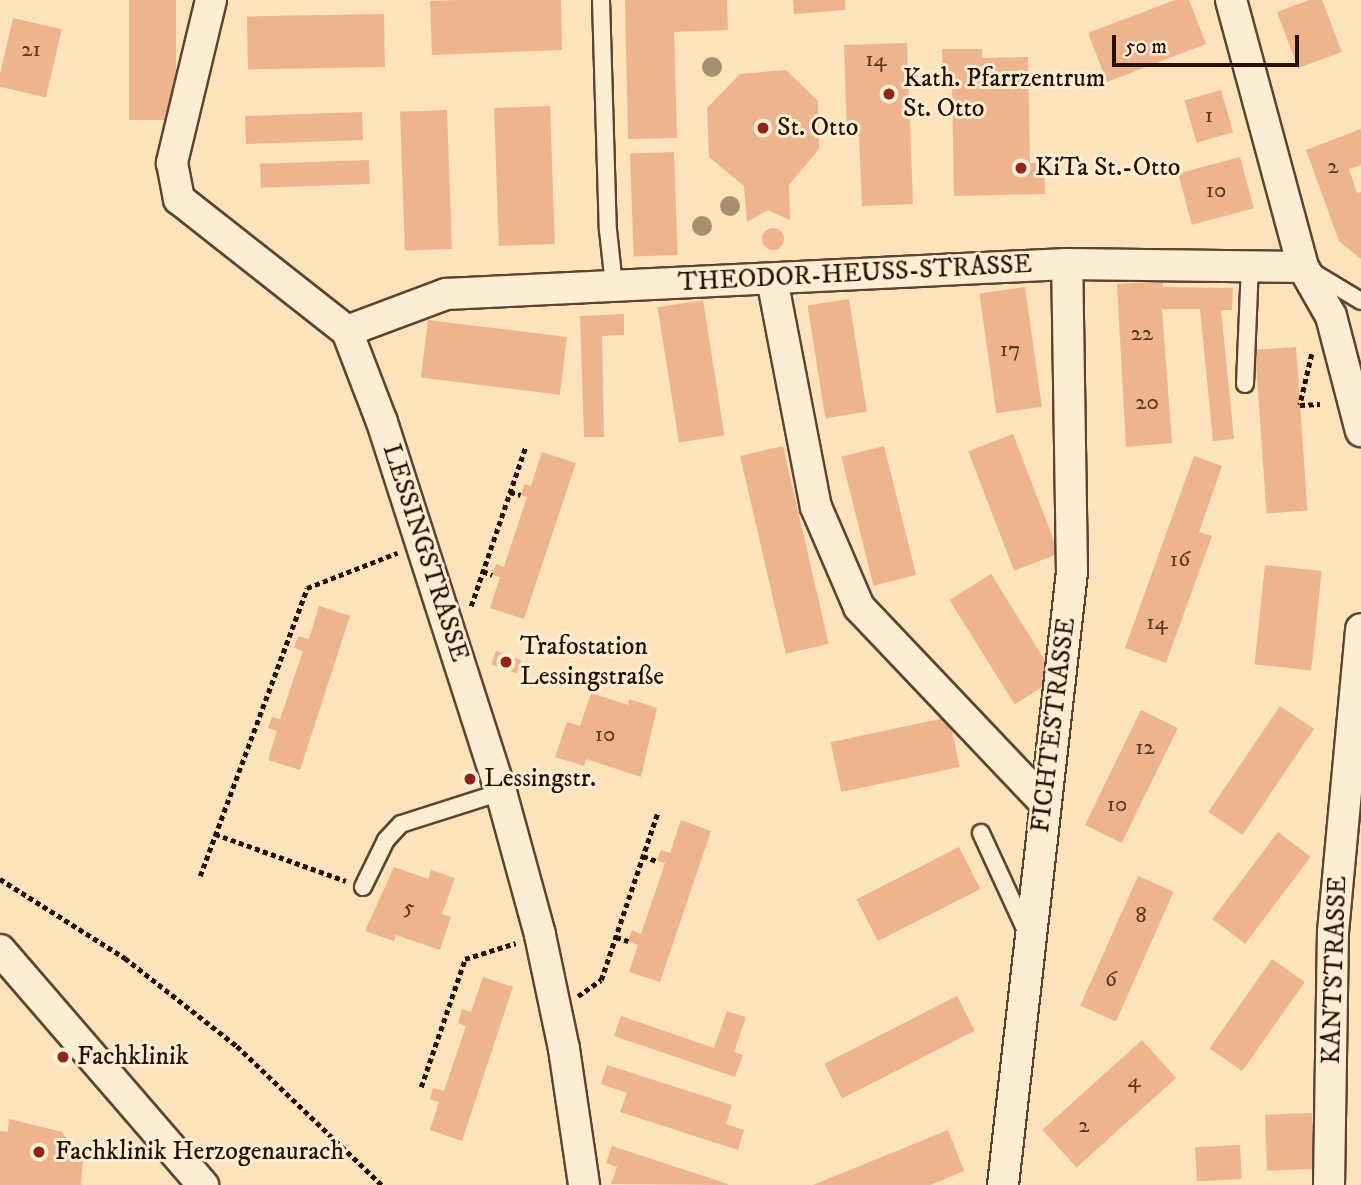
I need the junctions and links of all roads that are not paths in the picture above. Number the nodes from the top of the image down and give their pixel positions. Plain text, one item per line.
1 (211, 0) edge
2 (601, 0) edge
3 (1231, 0) edge
4 (1067, 264) junction
5 (1250, 266) junction
6 (1303, 267) junction
7 (772, 279) junction
8 (614, 285) junction
9 (1361, 301) edge
10 (346, 331) junction
11 (1245, 384) dead end
12 (1361, 431) edge
13 (1361, 629) edge
14 (501, 792) junction
15 (1044, 802) junction
16 (981, 833) dead end
17 (363, 887) road end
18 (1030, 938) junction
19 (0, 950) edge
20 (203, 1185) edge
21 (584, 1185) edge
22 (1003, 1185) edge
23 (1329, 1185) edge

1 - 10 street
2 - 8 lane
3 - 6 street
4 - 5 street, THEODOR-HEUSS-STRASSE
4 - 7 street, THEODOR-HEUSS-STRASSE
4 - 15 street, FICHTESTRASSE
5 - 6 street, THEODOR-HEUSS-STRASSE
5 - 11 lane
6 - 9 lane, THEODOR-HEUSS-STRASSE
6 - 12 street
7 - 8 street, THEODOR-HEUSS-STRASSE
7 - 15 street
8 - 10 street, THEODOR-HEUSS-STRASSE
10 - 14 street, LESSINGSTRASSE
13 - 23 street, KANTSTRASSE
14 - 17 lane
14 - 21 street, LESSINGSTRASSE
15 - 18 street, FICHTESTRASSE
16 - 18 lane
18 - 22 street, FICHTESTRASSE
19 - 20 street

